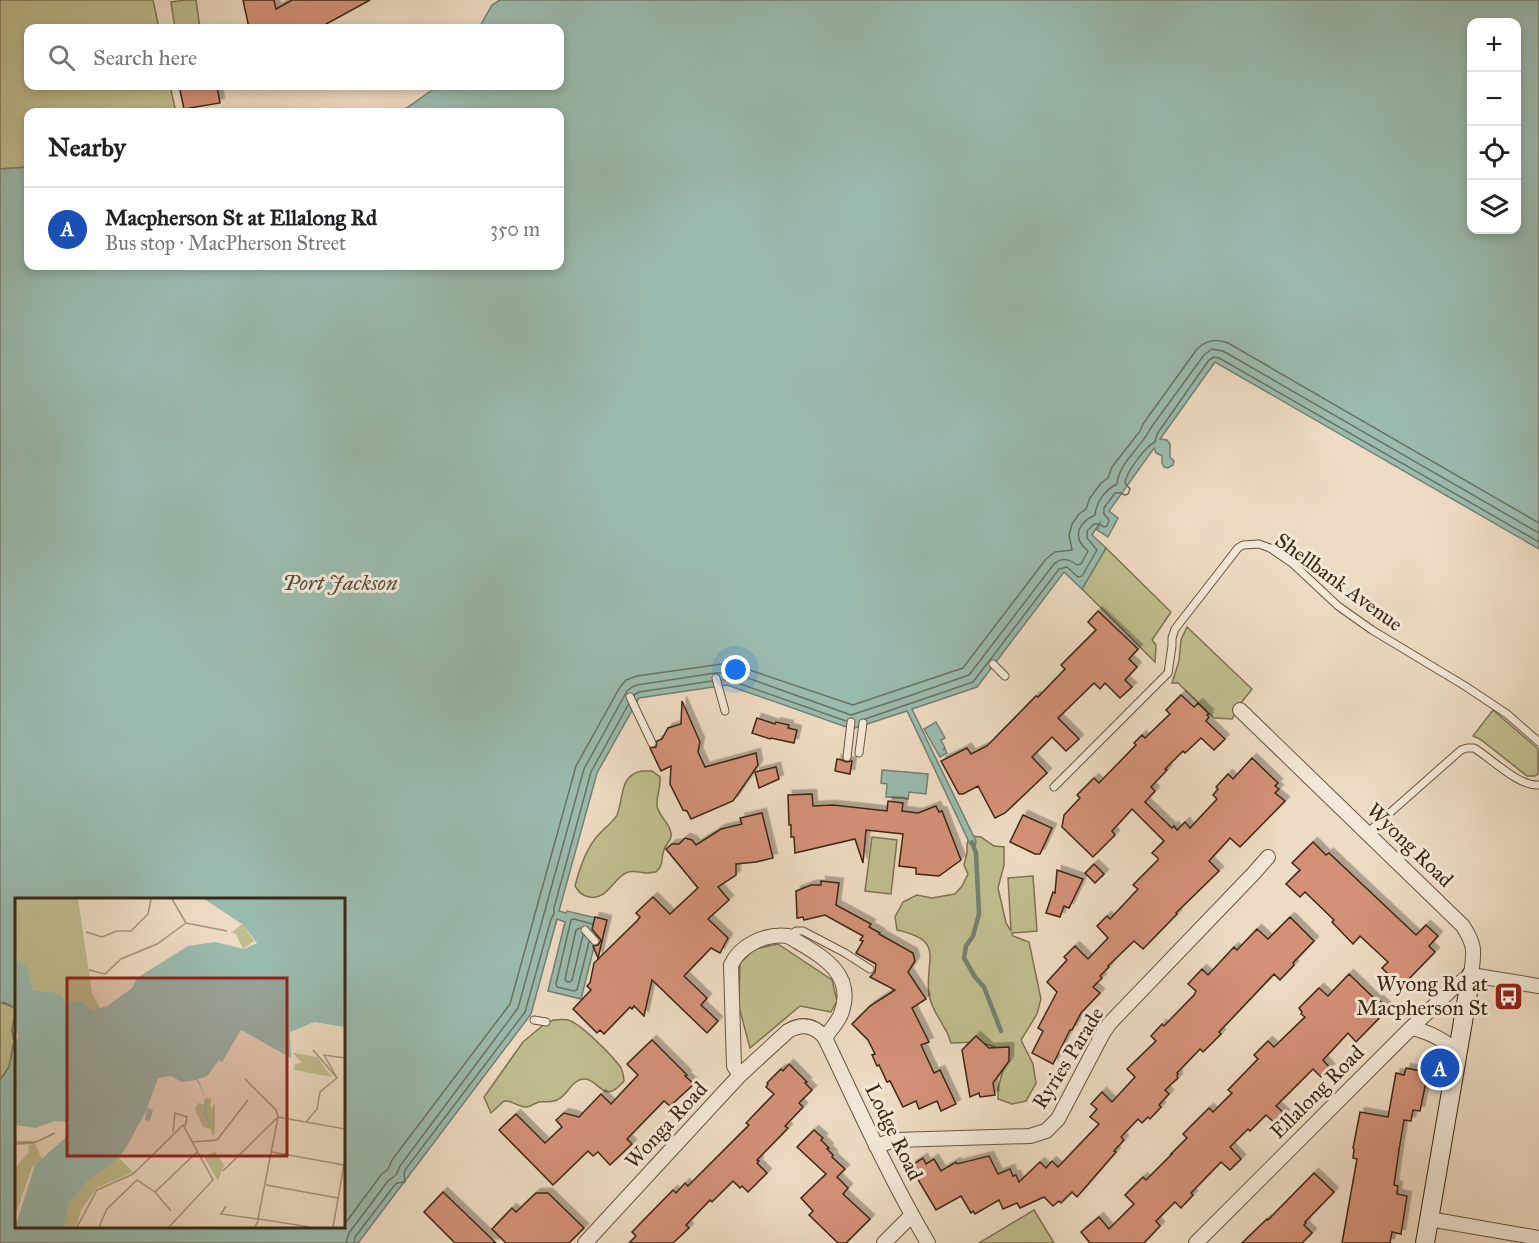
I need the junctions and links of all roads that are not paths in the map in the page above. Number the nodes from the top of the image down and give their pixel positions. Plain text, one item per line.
1 (993, 663) dead end
2 (1005, 676) dead end
3 (716, 678) dead end
4 (630, 697) dead end
5 (1240, 710) dead end
6 (725, 711) dead end
7 (851, 722) dead end
8 (863, 723) dead end
9 (1539, 742) edge
10 (652, 743) dead end
11 (859, 753) dead end
12 (847, 757) dead end
13 (1539, 785) edge
14 (1054, 787) dead end
15 (1367, 833) junction
16 (1268, 857) dead end
17 (585, 930) dead end
18 (788, 936) junction
19 (595, 941) dead end
20 (870, 969) dead end
21 (1471, 975) junction
22 (1539, 986) edge
23 (534, 1020) dead end
24 (546, 1022) dead end
25 (1411, 1028) junction
26 (825, 1038) junction
27 (1458, 1053) junction
28 (740, 1075) junction
29 (876, 1146) junction
30 (912, 1215) junction
31 (1429, 1219) junction
32 (1539, 1238) edge
33 (585, 1243) edge
34 (884, 1243) edge
35 (928, 1243) edge
36 (1196, 1243) edge
37 (1425, 1243) edge

1 - 2 lane
3 - 6 lane
4 - 10 lane
5 - 15 street, Wyong Road
7 - 12 lane
8 - 11 lane
9 - 14 lane, Shellbank Avenue
13 - 15 lane
15 - 21 street, Wyong Road
16 - 29 street, Ryries Parade
17 - 19 lane
18 - 20 lane
18 - 26 street
18 - 28 street
21 - 22 street
21 - 25 street, Ellalong Road
21 - 27 street
23 - 24 lane
25 - 27 street
25 - 36 street, Ellalong Road
26 - 28 street, Wonga Road
26 - 29 street, Lodge Road
27 - 31 street
28 - 33 street, Wonga Road
29 - 30 street, Lodge Road
30 - 34 street
30 - 35 street, Lodge Road
31 - 32 street
31 - 37 street

